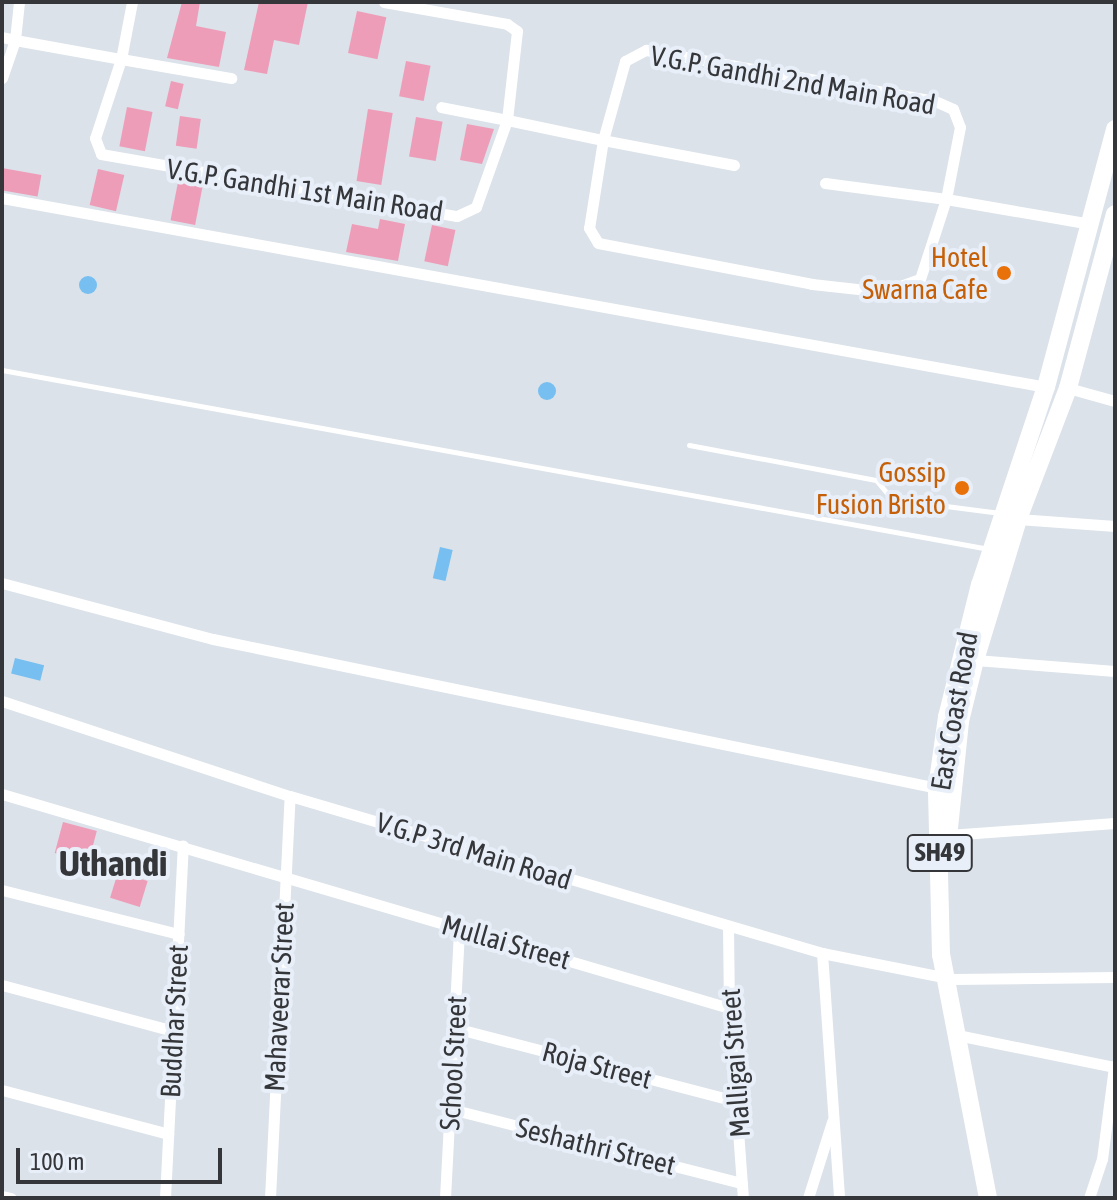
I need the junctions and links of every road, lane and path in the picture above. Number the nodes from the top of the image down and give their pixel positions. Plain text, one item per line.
1 (19, 2) edge
2 (132, 2) edge
3 (384, 2) edge
4 (8, 38) edge
5 (121, 59) junction
6 (2, 78) edge
7 (231, 78) dead end
8 (441, 107) dead end
9 (507, 120) junction
10 (1115, 129) edge
11 (603, 140) junction
12 (734, 165) dead end
13 (825, 183) dead end
14 (2, 198) edge
15 (946, 199) junction
16 (1115, 214) edge
17 (1091, 224) junction
18 (2, 370) edge
19 (1046, 387) junction
20 (1068, 388) junction
21 (1115, 401) edge
22 (689, 445) dead end
23 (1011, 516) junction
24 (1115, 526) edge
25 (990, 549) junction
26 (2, 583) edge
27 (975, 660) junction
28 (1115, 671) edge
29 (2, 701) edge
30 (937, 788) junction
31 (2, 794) edge
32 (290, 796) junction
33 (1115, 823) edge
34 (948, 835) junction
35 (183, 845) junction
36 (285, 873) junction
37 (2, 890) edge
38 (728, 927) junction
39 (459, 928) junction
40 (179, 934) junction
41 (822, 953) junction
42 (1115, 977) edge
43 (948, 978) junction
44 (2, 985) edge
45 (729, 1008) junction
46 (455, 1028) junction
47 (174, 1031) junction
48 (962, 1036) junction
49 (1114, 1066) edge
50 (2, 1090) edge
51 (739, 1102) junction
52 (451, 1109) junction
53 (834, 1116) junction
54 (168, 1134) junction
55 (1110, 1142) edge
56 (742, 1183) junction
57 (2, 1196) edge
58 (11, 1198) edge
59 (165, 1198) edge
60 (270, 1198) edge
61 (445, 1198) edge
62 (743, 1198) edge
63 (808, 1198) edge
64 (839, 1198) edge
65 (988, 1198) edge
66 (997, 1198) edge
67 (1089, 1198) edge

1 - 4 street
2 - 5 street
3 - 9 street
4 - 5 street
4 - 6 street
5 - 7 street
5 - 9 street, V.G.P. Gandhi 1st Main Road
8 - 9 street
9 - 11 street
10 - 17 main road
11 - 12 street
11 - 15 street, V.G.P. Gandhi 2nd Main Road
11 - 15 street
13 - 15 street
14 - 19 street
15 - 17 street
16 - 20 main road
17 - 19 main road
18 - 25 lane
19 - 23 main road
20 - 21 street
20 - 23 main road
22 - 23 lane
23 - 24 street
23 - 25 main road, East Coast Road / SH49
23 - 27 main road, East Coast Road / SH49
25 - 30 main road, East Coast Road / SH49
26 - 30 street
27 - 28 street
27 - 34 main road, East Coast Road / SH49
29 - 32 street, V.G.P 3rd Main Road
30 - 43 main road, East Coast Road / SH49
31 - 35 street, Mullai Street
32 - 36 street, Mahaveerar Street
32 - 38 street, V.G.P 3rd Main Road
33 - 34 street
34 - 43 main road, East Coast Road / SH49
35 - 36 street, Mullai Street
35 - 40 street, Buddhar Street
36 - 39 street, Mullai Street
36 - 60 street, Mahaveerar Street
37 - 40 street
38 - 41 street, V.G.P 3rd Main Road
38 - 45 street, Malligai Street
39 - 45 street, Mullai Street
39 - 46 street, School Street
40 - 47 street, Buddhar Street
41 - 43 street, V.G.P 3rd Main Road
41 - 53 street
42 - 43 street, V.G.P 3rd Main Road
43 - 48 main road, East Coast Road / SH49
43 - 65 main road, East Coast Road / SH49
44 - 47 street
45 - 51 street, Malligai Street
46 - 51 street, Roja Street
46 - 52 street, School Street
47 - 54 street, Buddhar Street
48 - 49 street
48 - 66 main road, East Coast Road / SH49
49 - 55 street
50 - 54 street
51 - 56 street, Malligai Street
52 - 56 street, Seshathri Street
52 - 61 street, School Street
53 - 63 street
53 - 64 street
54 - 59 street, Buddhar Street
55 - 67 street
56 - 62 street, Malligai Street
57 - 58 street

